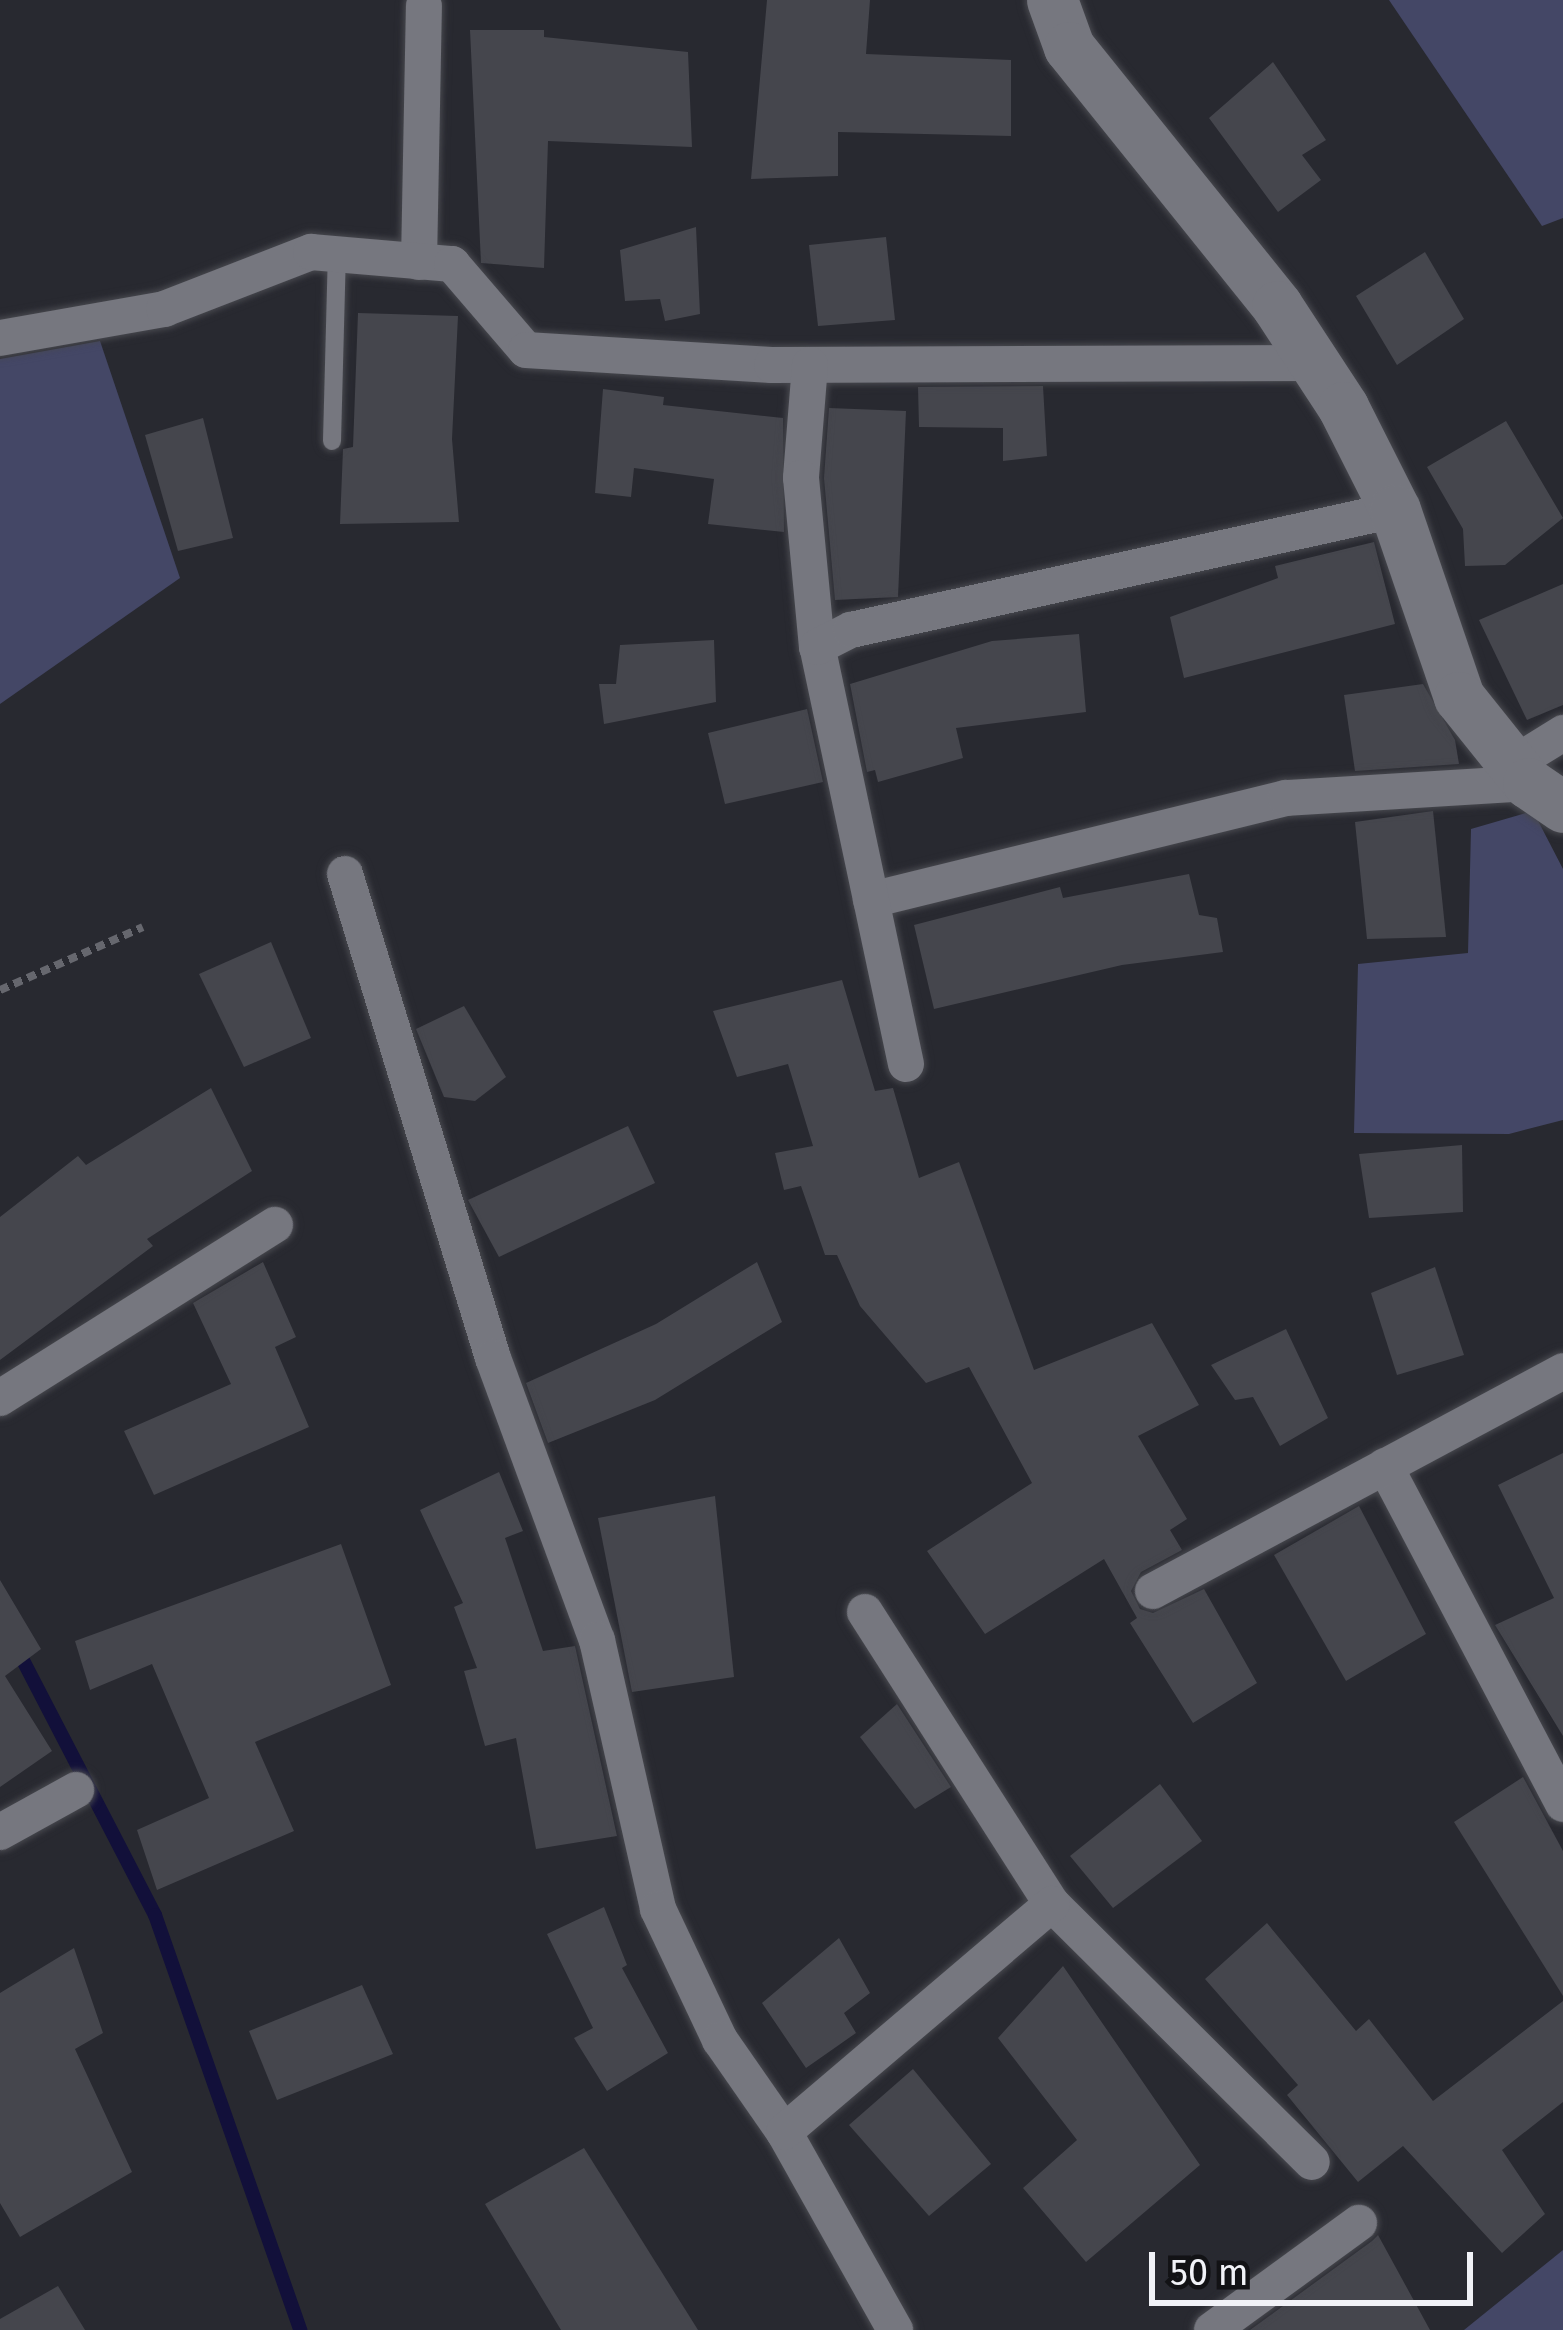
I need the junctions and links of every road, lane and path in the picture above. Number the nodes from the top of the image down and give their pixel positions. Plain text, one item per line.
1 (1052, 0) edge
2 (424, 6) dead end
3 (337, 254) junction
4 (419, 262) junction
5 (0, 338) edge
6 (1313, 363) junction
7 (810, 365) junction
8 (332, 441) dead end
9 (1395, 510) junction
10 (817, 647) junction
11 (1563, 733) edge
12 (1535, 785) edge
13 (344, 874) dead end
14 (871, 900) junction
15 (143, 927) dead end
16 (0, 990) edge
17 (906, 1064) dead end
18 (275, 1225) dead end
19 (1563, 1371) edge
20 (0, 1398) edge
21 (1385, 1466) junction
22 (1153, 1591) dead end
23 (866, 1612) dead end
24 (76, 1790) dead end
25 (1563, 1804) edge
26 (0, 1832) edge
27 (1052, 1904) junction
28 (784, 2132) junction
29 (1312, 2162) dead end
30 (1359, 2223) dead end
31 (895, 2330) edge
32 (1212, 2330) edge

1 - 6 street
2 - 4 street
3 - 4 street
3 - 5 street
3 - 8 lane
4 - 7 street
6 - 7 street
6 - 9 street
7 - 10 street
9 - 10 street
9 - 12 street
10 - 14 street
11 - 12 street
12 - 14 street
13 - 28 street
14 - 17 street
15 - 16 path
18 - 20 street
19 - 21 street
21 - 22 street
21 - 25 street
23 - 27 street
24 - 26 street
27 - 28 street
27 - 29 street
28 - 31 street
30 - 32 street

